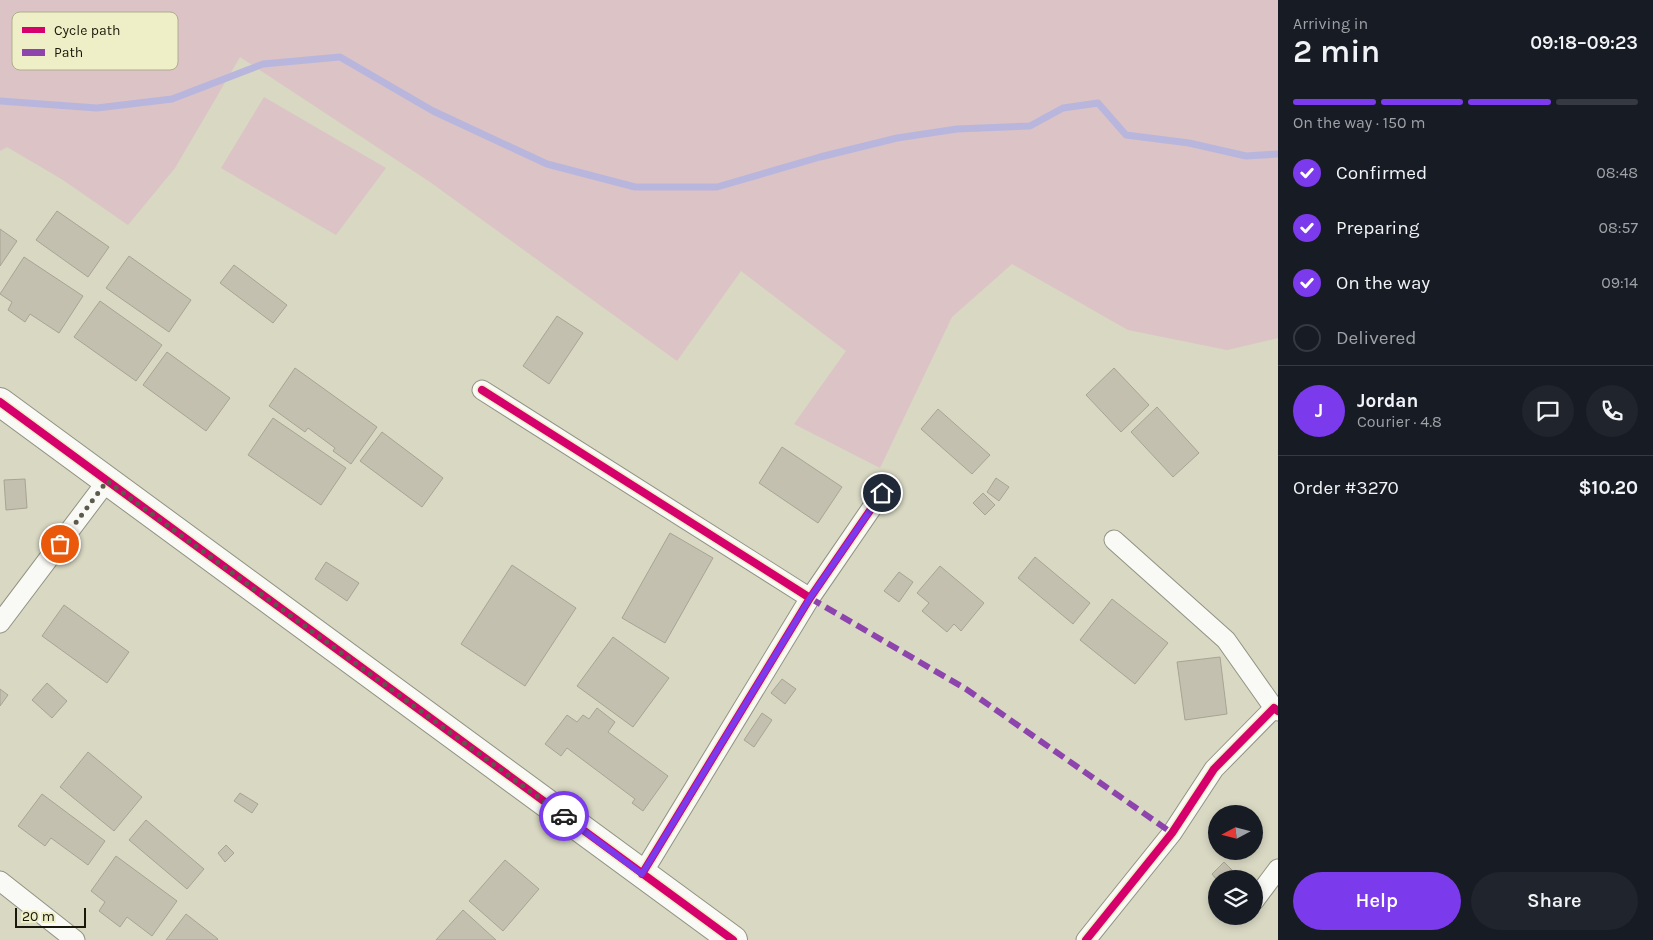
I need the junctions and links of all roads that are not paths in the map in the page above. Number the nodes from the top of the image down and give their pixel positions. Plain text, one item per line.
1 (482, 390) dead end
2 (0, 402) edge
3 (107, 481) junction
4 (882, 493) dead end
5 (1114, 540) dead end
6 (810, 598) junction
7 (0, 623) edge
8 (1276, 710) edge
9 (1278, 869) edge
10 (642, 874) junction
11 (0, 881) edge
12 (1263, 888) edge
13 (75, 940) edge
14 (733, 940) edge
15 (1086, 940) edge

1 - 6 street
2 - 3 street
3 - 7 street
3 - 10 street
4 - 6 street
5 - 8 street
6 - 10 street
8 - 15 street
9 - 12 street
10 - 14 street
11 - 13 street

